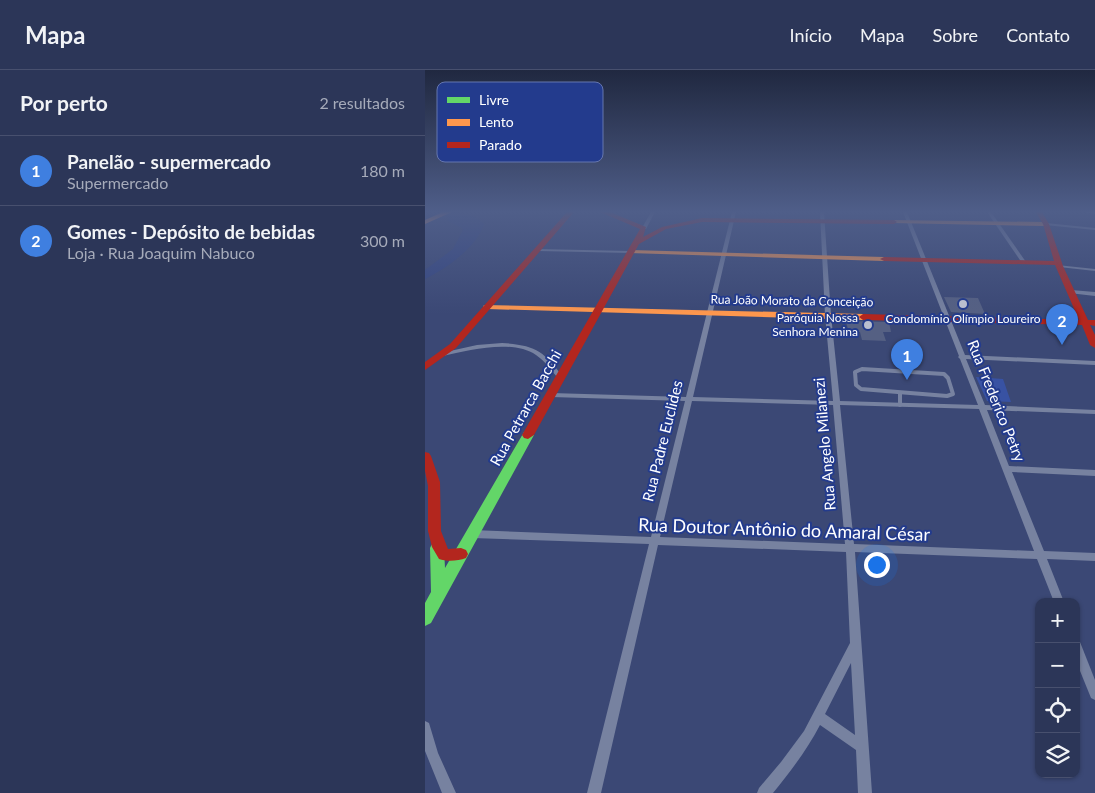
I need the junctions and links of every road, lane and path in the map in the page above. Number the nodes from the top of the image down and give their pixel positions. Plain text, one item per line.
1 (542, 246) edge
2 (637, 246) edge
3 (725, 246) edge
4 (824, 246) edge
5 (918, 246) edge
6 (1013, 246) edge
7 (1053, 246) edge
8 (634, 248) junction
9 (538, 250) junction
10 (723, 255) junction
11 (824, 257) junction
12 (923, 259) junction
13 (1024, 262) junction
14 (1059, 265) junction
15 (1095, 270) edge
16 (1071, 292) junction
17 (1095, 294) edge
18 (487, 306) junction
19 (597, 310) junction
20 (709, 313) junction
21 (828, 315) junction
22 (945, 318) junction
23 (1090, 323) edge
24 (1095, 345) edge
25 (443, 354) junction
26 (961, 357) junction
27 (1095, 363) edge
28 (425, 367) edge
29 (561, 377) junction
30 (900, 393) junction
31 (551, 395) junction
32 (687, 399) junction
33 (836, 404) junction
34 (900, 405) junction
35 (980, 407) junction
36 (1095, 412) edge
37 (425, 456) edge
38 (1007, 469) junction
39 (1095, 473) edge
40 (472, 534) junction
41 (653, 542) junction
42 (437, 548) junction
43 (850, 548) junction
44 (461, 554) junction
45 (1041, 554) junction
46 (1095, 557) edge
47 (439, 592) junction
48 (1058, 598) edge
49 (425, 618) edge
50 (855, 646) junction
51 (1080, 656) edge
52 (1095, 694) edge
53 (819, 717) junction
54 (425, 727) edge
55 (861, 746) junction
56 (449, 793) edge
57 (594, 793) edge
58 (763, 793) edge
59 (865, 793) edge

1 - 9 street
2 - 8 street
3 - 10 street, Rua Padre Euclides
4 - 11 street, Rua Angelo Milanezi
5 - 12 street, Rua Frederico Petry
6 - 13 street
7 - 14 street
8 - 9 street
8 - 10 street
8 - 19 street, Rua Petrarca Bacchi
9 - 18 street
10 - 11 street
10 - 20 street, Rua Padre Euclides
11 - 12 street
11 - 21 street, Rua Angelo Milanezi
12 - 13 street
12 - 22 street, Rua Frederico Petry
13 - 14 street
14 - 15 street
14 - 16 street
16 - 17 street
16 - 23 street
18 - 19 street, Rua João Morato da Conceição
18 - 25 street
19 - 20 street, Rua João Morato da Conceição
19 - 29 street, Rua Petrarca Bacchi
20 - 21 street, Rua João Morato da Conceição
20 - 32 street, Rua Padre Euclides
21 - 22 street, Rua João Morato da Conceição
21 - 33 street, Rua Angelo Milanezi
22 - 23 street, Rua João Morato da Conceição
22 - 26 street, Rua Frederico Petry
23 - 24 street
25 - 28 street
25 - 29 street
26 - 27 street
26 - 35 street, Rua Frederico Petry
29 - 31 street, Rua Petrarca Bacchi
30 - 30 lane
30 - 34 lane
31 - 32 street
31 - 40 street, Rua Petrarca Bacchi
32 - 33 street
32 - 41 street, Rua Padre Euclides
33 - 34 street
33 - 43 street, Rua Angelo Milanezi
34 - 35 street
35 - 36 street
35 - 38 street, Rua Frederico Petry
37 - 42 street
38 - 39 street
38 - 45 street, Rua Frederico Petry
40 - 41 street, Rua Doutor Antônio do Amaral César
40 - 44 street, Rua Petrarca Bacchi
41 - 43 street, Rua Doutor Antônio do Amaral César
41 - 57 street, Rua Padre Euclides
42 - 44 street
42 - 47 street
43 - 45 street, Rua Doutor Antônio do Amaral César
43 - 50 street, Rua Angelo Milanezi
44 - 47 street, Rua Petrarca Bacchi
45 - 46 street, Rua Doutor Antônio do Amaral César
45 - 48 street, Rua Frederico Petry
47 - 49 street, Rua Petrarca Bacchi
50 - 53 street
50 - 55 street, Rua Angelo Milanezi
51 - 52 street
53 - 55 street
53 - 58 street
54 - 56 street
55 - 59 street, Rua Angelo Milanezi

